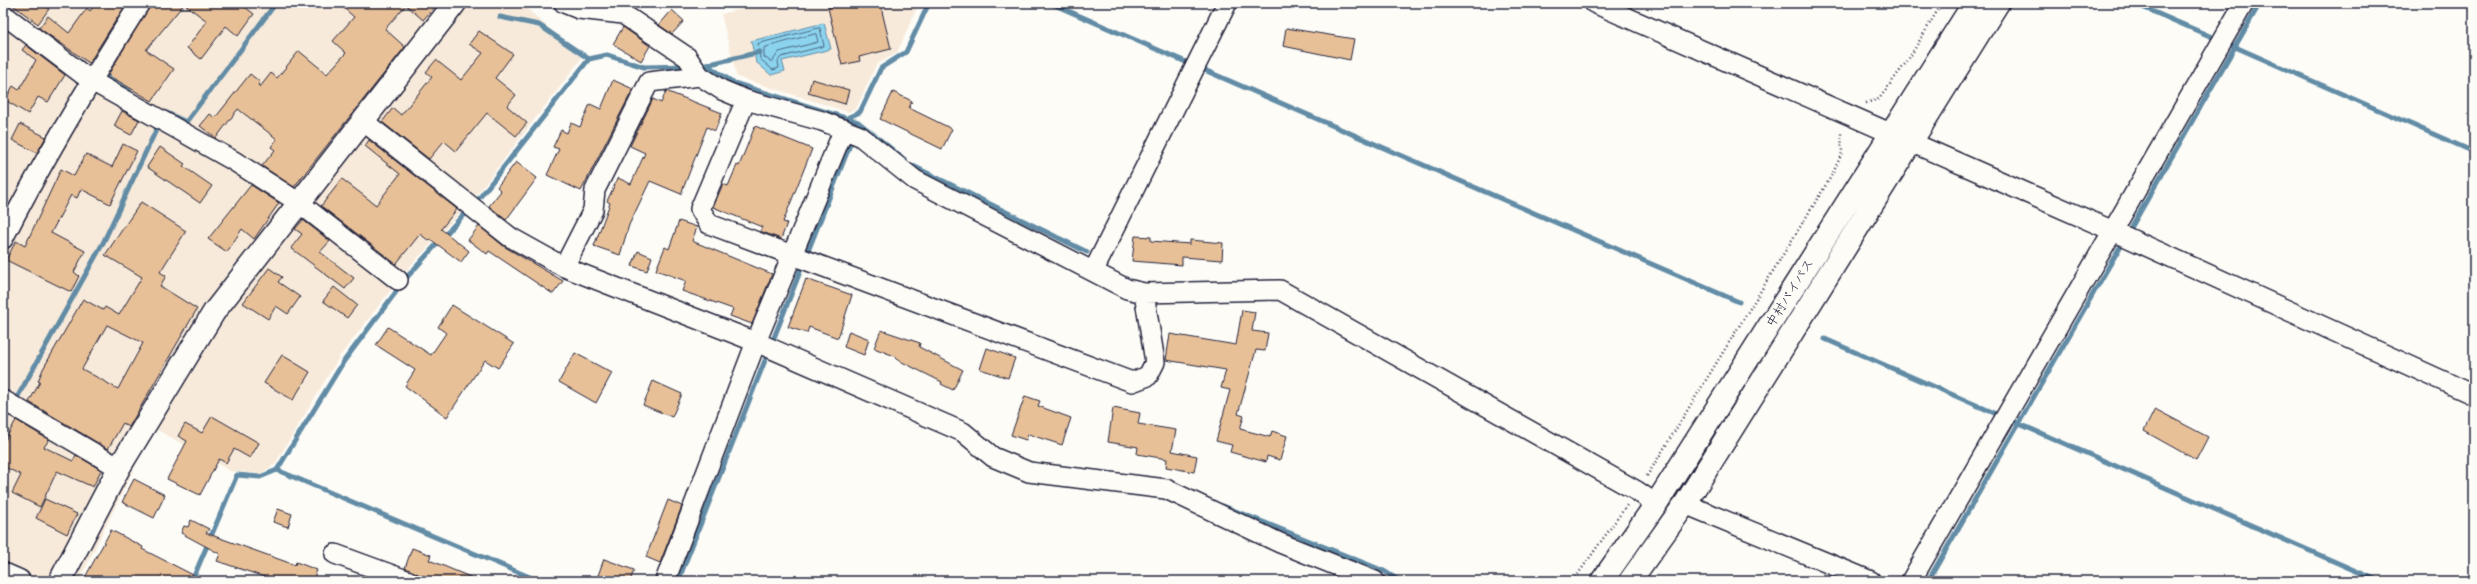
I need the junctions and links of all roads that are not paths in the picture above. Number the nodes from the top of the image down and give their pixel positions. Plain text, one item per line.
1 (140, 3) edge
2 (455, 3) edge
3 (564, 3) edge
4 (1227, 3) edge
5 (1594, 3) edge
6 (1974, 3) edge
7 (1998, 3) edge
8 (2244, 3) edge
9 (1621, 8) edge
10 (3, 14) edge
11 (700, 76) junction
12 (90, 80) junction
13 (746, 100) junction
14 (363, 121) junction
15 (852, 133) junction
16 (1892, 133) junction
17 (1912, 142) junction
18 (298, 202) junction
19 (2111, 230) junction
20 (3, 239) edge
21 (792, 256) junction
22 (564, 267) junction
23 (1094, 270) junction
24 (398, 280) dead end
25 (1144, 293) junction
26 (756, 342) junction
27 (2474, 395) edge
28 (9, 403) edge
29 (120, 466) junction
30 (1656, 504) junction
31 (1685, 504) junction
32 (335, 554) dead end
33 (3, 574) edge
34 (20, 581) edge
35 (60, 581) edge
36 (409, 581) edge
37 (665, 581) edge
38 (1375, 581) edge
39 (1602, 581) edge
40 (1630, 581) edge
41 (1871, 581) edge
42 (1911, 581) edge

1 - 12 street
2 - 14 main road
3 - 11 street
4 - 23 street
5 - 9 street
6 - 16 main road, 中村バイパス
7 - 17 main road, 中村バイパス
8 - 19 street
9 - 16 street
10 - 12 street
11 - 13 street
11 - 22 street
12 - 18 street
12 - 20 street
13 - 15 street
13 - 21 street
14 - 18 main road
14 - 22 street
15 - 21 street
15 - 23 street
16 - 17 street
16 - 30 main road, 中村バイパス
17 - 19 street
17 - 31 main road, 中村バイパス
18 - 24 street
18 - 29 main road
19 - 27 street
19 - 42 street
21 - 25 street
21 - 26 street
22 - 26 street
23 - 25 street
25 - 30 street
26 - 37 street
26 - 38 street
28 - 29 street
29 - 35 main road
30 - 39 main road, 中村バイパス
31 - 40 main road, 中村バイパス
31 - 41 street
32 - 36 street
33 - 34 main road

